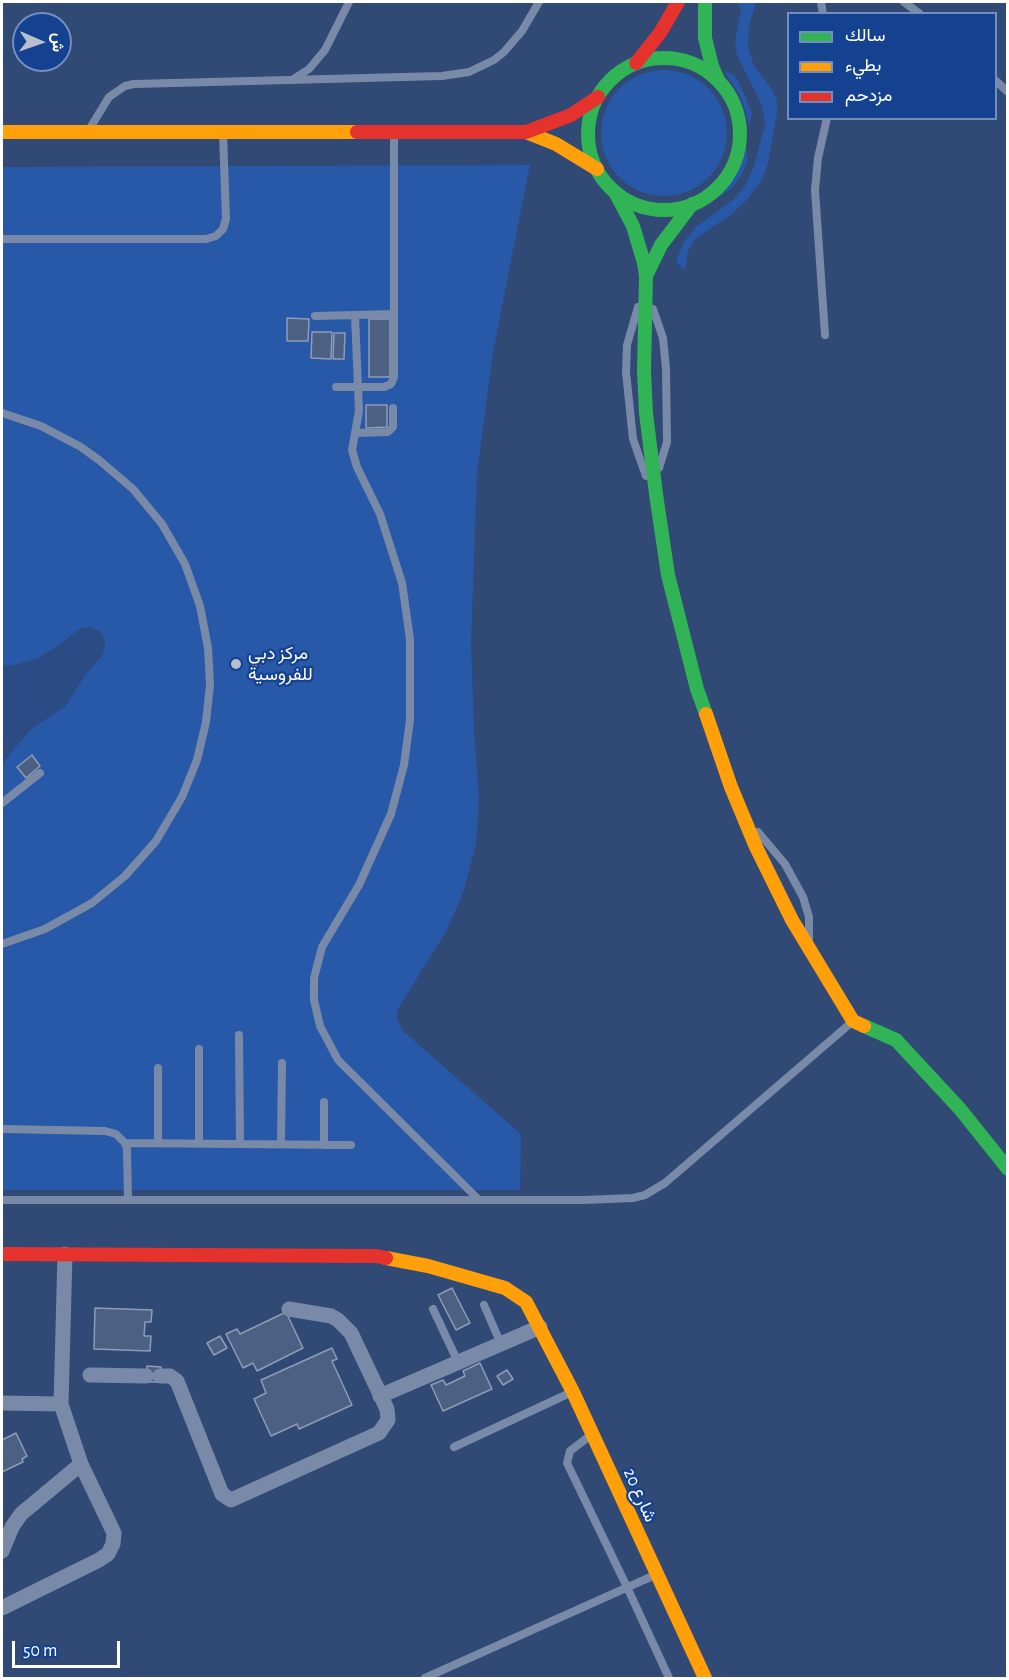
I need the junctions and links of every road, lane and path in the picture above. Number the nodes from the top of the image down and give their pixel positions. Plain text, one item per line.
1 (349, 2) edge
2 (539, 2) edge
3 (678, 2) edge
4 (705, 2) edge
5 (904, 2) edge
6 (917, 12) edge
7 (636, 63) junction
8 (718, 80) junction
9 (291, 81) junction
10 (598, 97) junction
11 (827, 120) edge
12 (223, 131) junction
13 (394, 131) junction
14 (2, 132) edge
15 (88, 132) junction
16 (526, 132) junction
17 (597, 170) junction
18 (615, 192) junction
19 (692, 204) junction
20 (2, 239) edge
21 (646, 276) junction
22 (645, 295) junction
23 (394, 314) junction
24 (355, 315) junction
25 (315, 316) dead end
26 (825, 335) dead end
27 (336, 387) dead end
28 (359, 388) junction
29 (393, 408) dead end
30 (2, 413) edge
31 (356, 433) junction
32 (653, 477) junction
33 (656, 494) junction
34 (40, 773) dead end
35 (2, 802) edge
36 (745, 822) junction
37 (2, 944) edge
38 (808, 947) junction
39 (853, 1021) junction
40 (239, 1035) dead end
41 (199, 1049) dead end
42 (282, 1064) dead end
43 (158, 1068) dead end
44 (324, 1102) dead end
45 (2, 1129) edge
46 (125, 1143) junction
47 (158, 1143) junction
48 (199, 1144) junction
49 (240, 1144) junction
50 (281, 1144) junction
51 (324, 1144) junction
52 (351, 1145) dead end
53 (1008, 1169) edge
54 (2, 1200) edge
55 (128, 1200) junction
56 (479, 1200) junction
57 (2, 1254) edge
58 (64, 1254) junction
59 (484, 1305) dead end
60 (289, 1309) dead end
61 (433, 1309) dead end
62 (540, 1328) junction
63 (501, 1344) junction
64 (458, 1362) junction
65 (90, 1375) dead end
66 (573, 1392) junction
67 (380, 1396) junction
68 (2, 1403) edge
69 (61, 1404) junction
70 (593, 1434) junction
71 (454, 1447) dead end
72 (81, 1464) junction
73 (2, 1551) edge
74 (657, 1574) junction
75 (627, 1587) junction
76 (2, 1608) edge
77 (425, 1678) edge
78 (669, 1678) edge
79 (705, 1678) edge

1 - 9 lane
2 - 9 lane
3 - 7 street
4 - 8 street
5 - 6 lane
7 - 8 street
7 - 10 street
8 - 19 street
9 - 15 lane
10 - 16 street
10 - 17 street
11 - 26 lane
12 - 13 street
12 - 15 street
12 - 20 lane
13 - 16 street
13 - 23 lane
14 - 15 street
16 - 17 street
17 - 18 street
18 - 19 street
18 - 21 street
19 - 21 street
21 - 22 street
22 - 32 street
22 - 32 lane
22 - 33 lane
23 - 24 lane
23 - 28 lane
24 - 25 lane
24 - 28 lane
27 - 28 lane
28 - 31 lane
29 - 31 lane
30 - 37 lane
31 - 56 lane
32 - 33 street
33 - 36 street
34 - 35 lane
36 - 38 street
36 - 38 lane
38 - 39 street
39 - 53 street
39 - 56 lane
40 - 49 lane
41 - 48 lane
42 - 50 lane
43 - 47 lane
44 - 51 lane
45 - 46 lane
46 - 47 lane
46 - 55 lane
47 - 48 lane
48 - 49 lane
49 - 50 lane
50 - 51 lane
51 - 52 lane
54 - 55 lane
55 - 56 lane
57 - 58 street, شارع 20
58 - 62 street, شارع 20
58 - 69 street
59 - 63 lane
60 - 67 street
61 - 64 lane
62 - 63 street
62 - 66 street, شارع 20
63 - 64 street
64 - 67 street
65 - 67 street
66 - 70 street, شارع 20
66 - 71 lane
68 - 69 street
69 - 72 street
70 - 74 street, شارع 20
70 - 75 lane
72 - 73 street
72 - 76 street
74 - 75 lane
74 - 79 street, شارع 20
75 - 77 lane
75 - 78 lane

